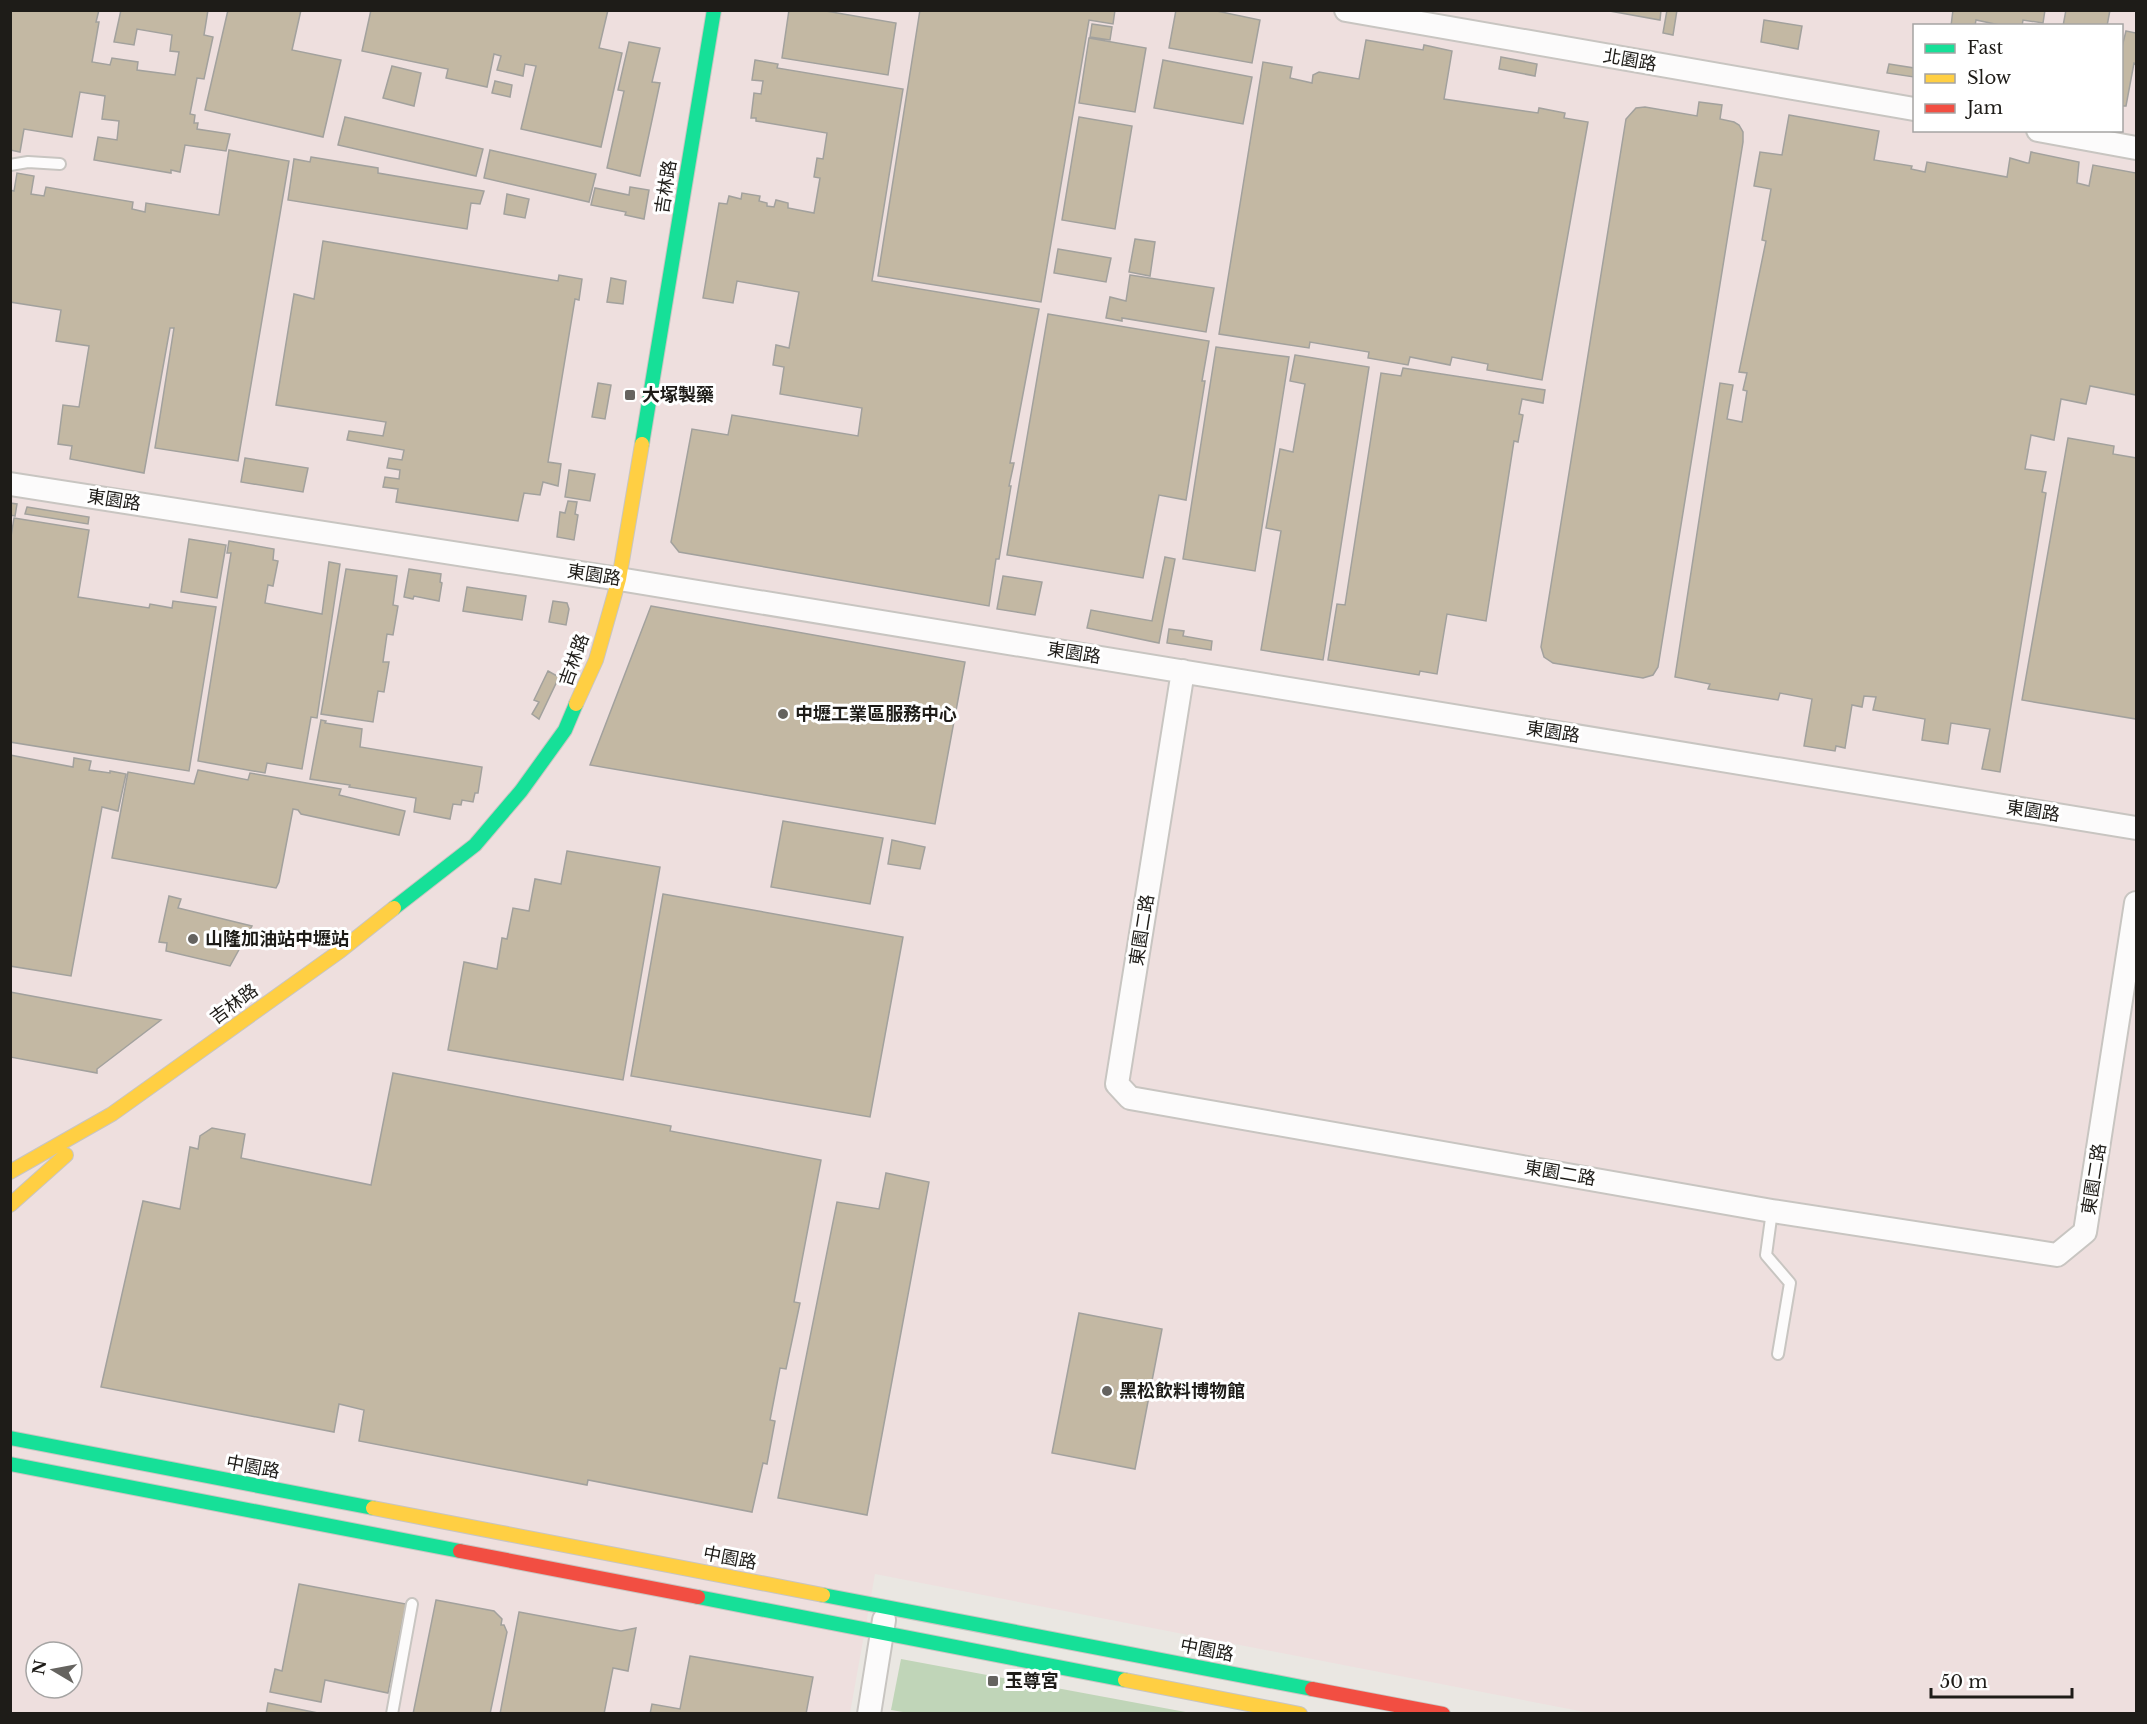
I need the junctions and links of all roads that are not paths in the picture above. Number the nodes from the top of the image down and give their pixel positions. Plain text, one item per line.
1 (714, 10) edge
2 (1346, 10) edge
3 (1390, 14) edge
4 (1913, 109) edge
5 (2049, 132) edge
6 (2136, 148) edge
7 (60, 164) dead end
8 (10, 165) edge
9 (10, 484) edge
10 (619, 579) junction
11 (1183, 671) junction
12 (2136, 828) edge
13 (2136, 903) edge
14 (112, 1114) junction
15 (10, 1172) edge
16 (10, 1205) edge
17 (1772, 1211) junction
18 (1778, 1354) dead end
19 (20, 1427) dead end
20 (10, 1438) edge
21 (47, 1446) junction
22 (10, 1464) edge
23 (412, 1604) dead end
24 (886, 1607) junction
25 (882, 1632) junction
26 (1418, 1711) edge
27 (392, 1713) edge
28 (869, 1713) edge
29 (1300, 1713) edge
30 (1443, 1713) edge

1 - 10 main road, 吉林路
2 - 3 street, 北園路
3 - 4 street, 北園路
5 - 6 street
7 - 8 lane
9 - 10 street, 東園路
10 - 11 street, 東園路
10 - 14 main road, 吉林路
11 - 12 street, 東園路
11 - 17 street, 東園二路
13 - 17 street, 東園二路
14 - 15 main road, 吉林路
14 - 16 main road, 吉林路
17 - 18 lane
19 - 21 main road
20 - 21 main road, 中園路
21 - 24 main road, 中園路
22 - 25 main road
23 - 27 lane
24 - 25 street
24 - 26 main road, 中園路
25 - 28 street
25 - 29 main road
26 - 30 main road, 中園路

